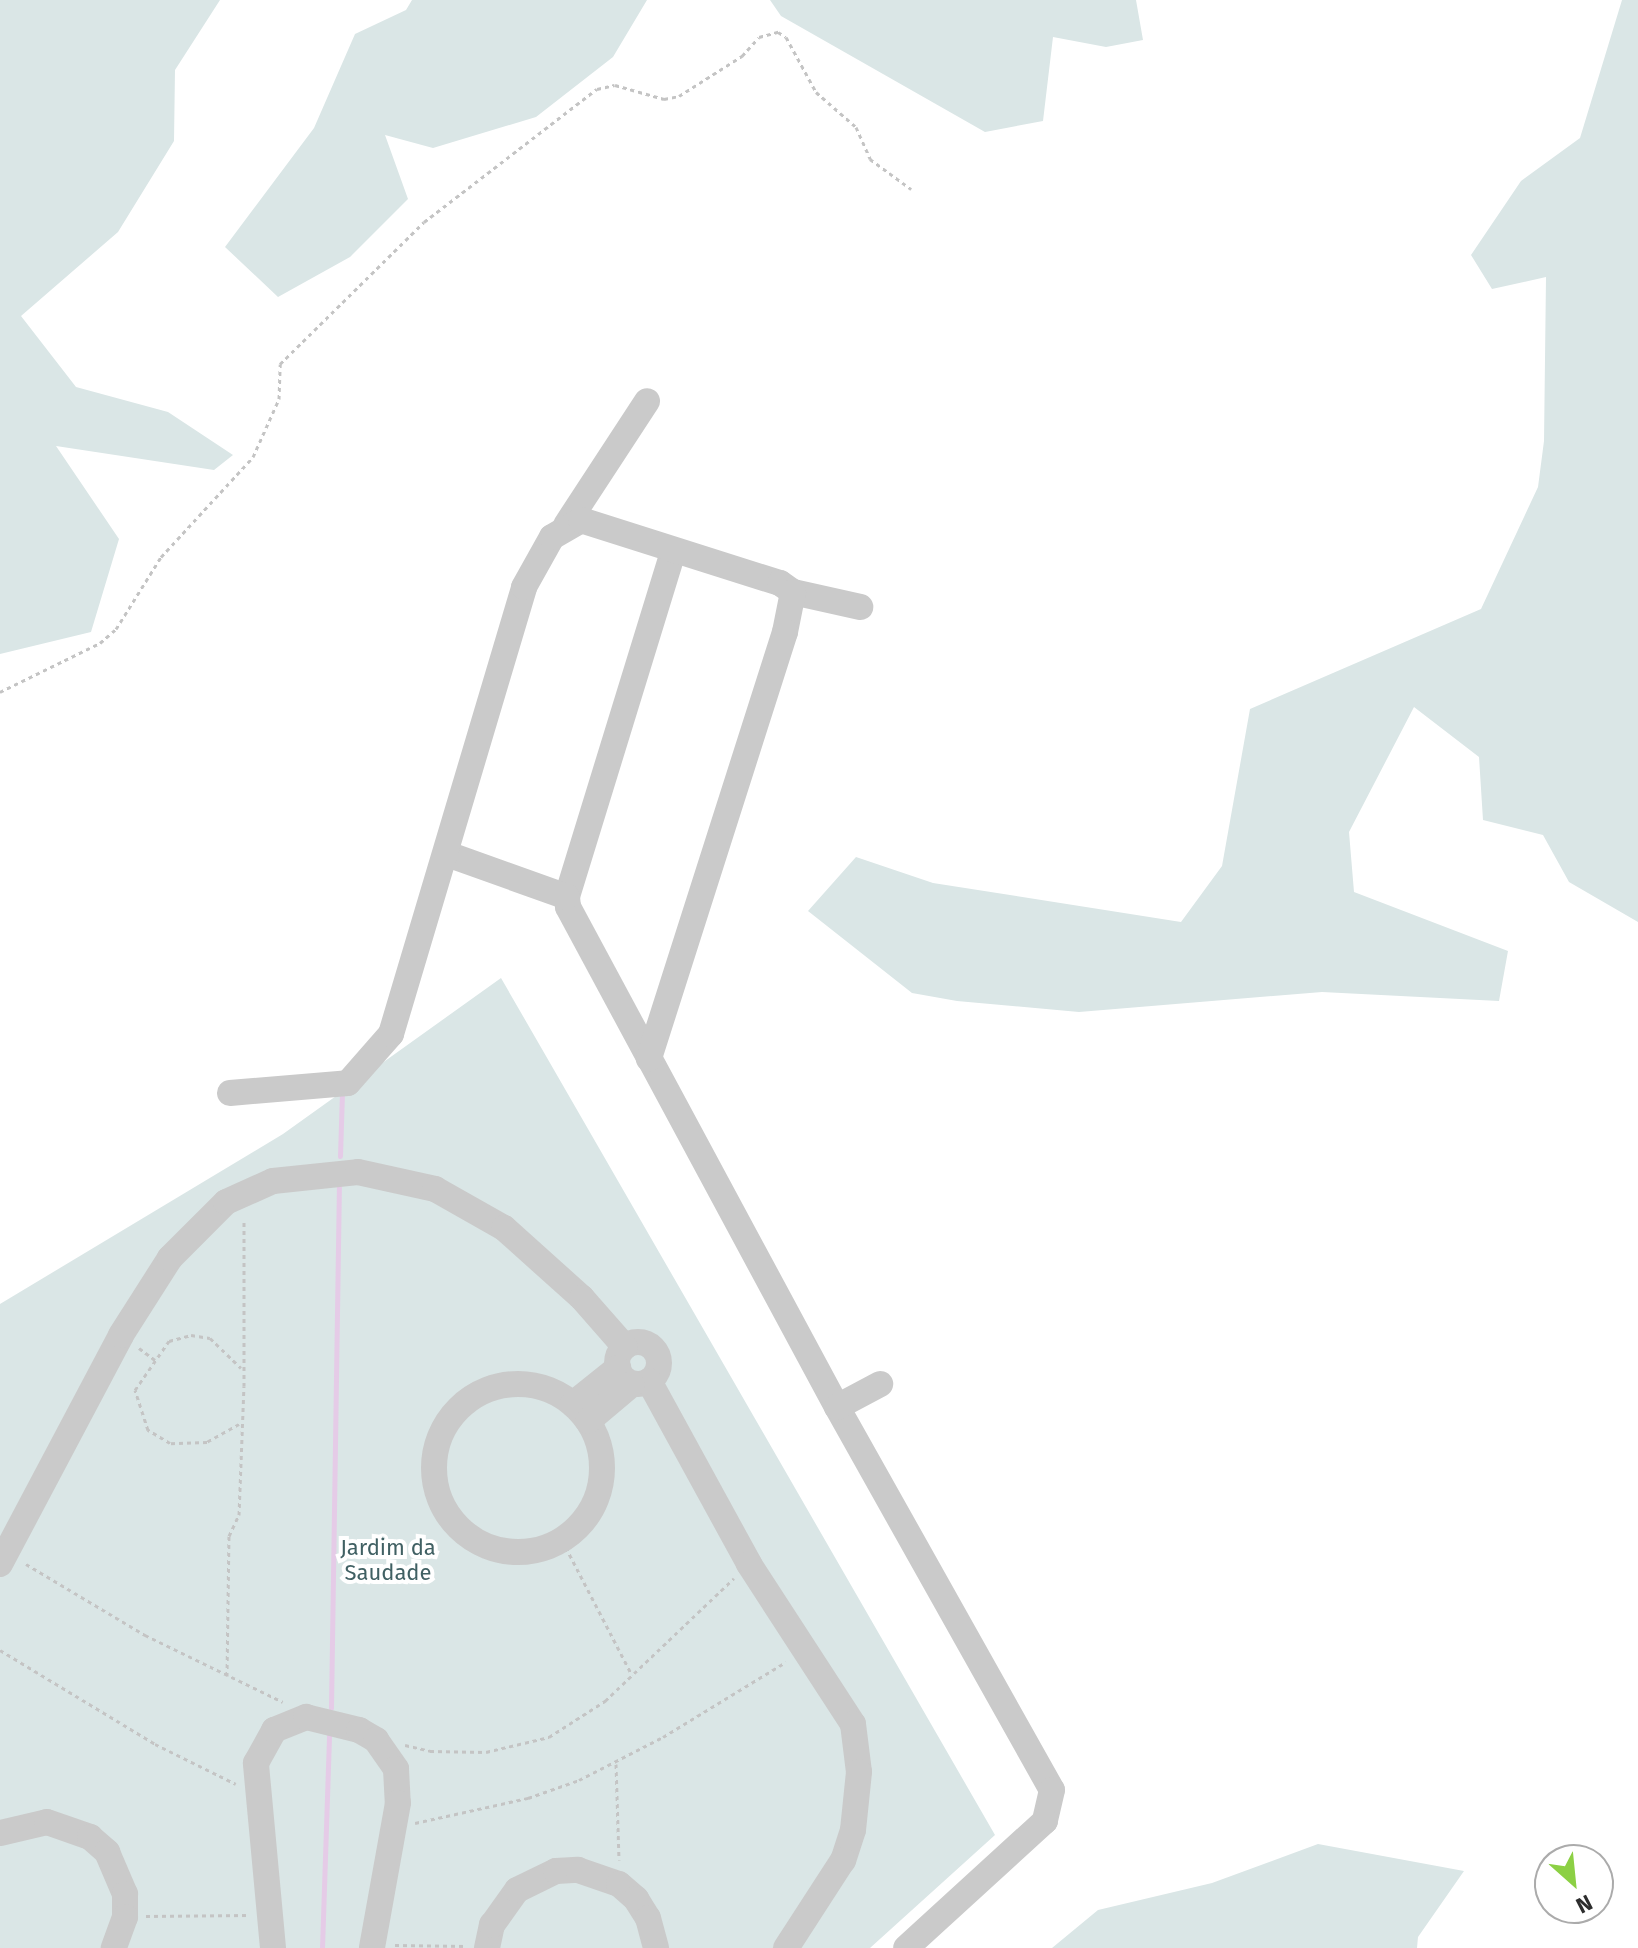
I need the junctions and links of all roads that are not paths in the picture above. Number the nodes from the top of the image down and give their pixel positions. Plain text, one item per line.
1 (647, 401) dead end
2 (566, 525) junction
3 (673, 552) junction
4 (793, 592) junction
5 (860, 607) dead end
6 (447, 854) junction
7 (567, 897) junction
8 (649, 1059) junction
9 (230, 1093) dead end
10 (631, 1370) junction
11 (880, 1384) dead end
12 (837, 1407) junction
13 (580, 1412) junction
14 (4, 1558) edge
15 (0, 1833) edge
16 (372, 1946) edge
17 (487, 1947) edge
18 (114, 1948) edge
19 (273, 1948) edge
20 (656, 1948) edge
21 (786, 1948) edge
22 (906, 1948) edge

1 - 2 street
2 - 3 street
2 - 6 street
3 - 4 street
3 - 7 street
4 - 5 street
4 - 8 street
6 - 7 street
6 - 9 street
7 - 8 street
8 - 12 street
10 - 13 street
10 - 14 street
10 - 21 street
11 - 12 street
12 - 22 street
13 - 13 street
15 - 18 street
16 - 19 street
17 - 20 street

